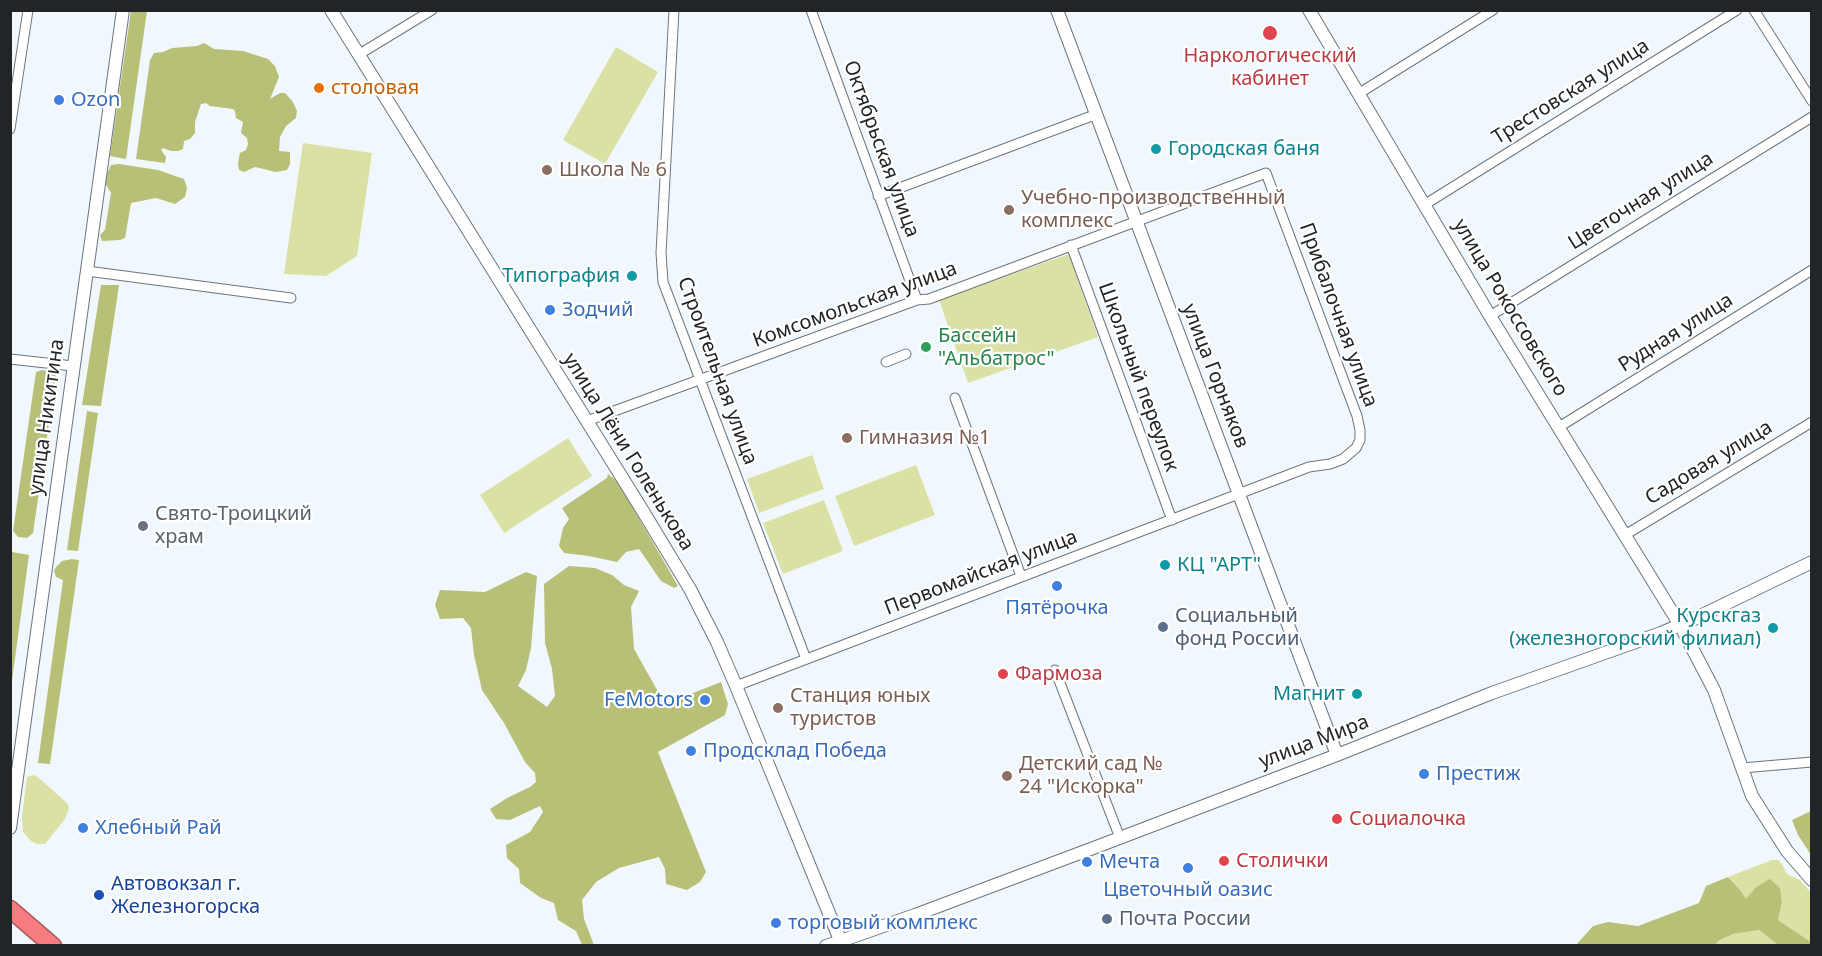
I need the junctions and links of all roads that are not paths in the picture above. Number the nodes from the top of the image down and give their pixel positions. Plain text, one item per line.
1 (28, 10) edge
2 (123, 10) edge
3 (331, 10) edge
4 (432, 10) edge
5 (674, 10) edge
6 (811, 10) edge
7 (1057, 10) edge
8 (1309, 10) edge
9 (1493, 10) edge
10 (1737, 10) edge
11 (1754, 10) edge
12 (358, 55) junction
13 (1358, 94) junction
14 (1812, 101) edge
15 (1097, 114) junction
16 (1812, 117) edge
17 (10, 129) edge
18 (878, 196) junction
19 (1424, 205) junction
20 (1135, 221) junction
21 (1071, 245) junction
22 (1812, 270) edge
23 (87, 271) junction
24 (291, 298) dead end
25 (917, 300) junction
26 (1490, 316) junction
27 (906, 354) dead end
28 (10, 359) edge
29 (886, 362) dead end
30 (74, 366) junction
31 (701, 380) junction
32 (955, 398) dead end
33 (587, 421) junction
34 (1812, 422) edge
35 (1559, 427) junction
36 (1239, 494) junction
37 (1172, 520) junction
38 (1625, 535) junction
39 (1812, 562) edge
40 (1021, 576) junction
41 (1680, 625) junction
42 (806, 659) junction
43 (1055, 670) dead end
44 (736, 686) junction
45 (1337, 755) junction
46 (1812, 762) edge
47 (1742, 768) junction
48 (10, 828) edge
49 (1120, 838) junction
50 (1812, 880) edge
51 (10, 909) edge
52 (840, 940) junction
53 (53, 945) edge
54 (826, 945) edge

1 - 17 street
2 - 23 main road, улица Никитина
3 - 12 main road, улица Лёни Голенькова
4 - 12 street
5 - 31 street, Строительная улица
6 - 18 street, Октябрьская улица
7 - 15 main road, улица Горняков
8 - 13 main road, улица Рокоссовского
9 - 13 street
10 - 19 street, Трестовская улица
11 - 14 street
12 - 33 main road, улица Лёни Голенькова
13 - 19 main road, улица Рокоссовского
15 - 18 street
15 - 20 main road, улица Горняков
16 - 26 street, Цветочная улица
18 - 25 street, Октябрьская улица
19 - 26 main road, улица Рокоссовского
20 - 21 street, Комсомольская улица
20 - 36 main road, улица Горняков
20 - 36 street, Прибалочная улица
21 - 25 street, Комсомольская улица
21 - 37 street, Школьный переулок
22 - 35 street, Рудная улица
23 - 24 street
23 - 30 main road, улица Никитина
25 - 31 street, Комсомольская улица
26 - 35 main road, улица Рокоссовского
27 - 29 street
28 - 30 street
30 - 48 main road, улица Никитина
31 - 33 street, Комсомольская улица
31 - 42 street, Строительная улица
32 - 40 street
33 - 44 main road, улица Лёни Голенькова
34 - 38 street, Садовая улица
35 - 38 main road, улица Рокоссовского
36 - 37 street, Первомайская улица
36 - 45 main road, улица Горняков
37 - 40 street, Первомайская улица
38 - 41 main road, улица Рокоссовского
39 - 41 main road, улица Мира
40 - 42 street, Первомайская улица
41 - 45 main road, улица Мира
41 - 47 main road, улица Рокоссовского
42 - 44 street, Первомайская улица
43 - 49 street
44 - 52 main road, улица Лёни Голенькова
45 - 49 main road, улица Мира
46 - 47 street
47 - 50 main road, улица Рокоссовского
49 - 52 main road, улица Мира
51 - 53 highway
52 - 54 main road, улица Мира

